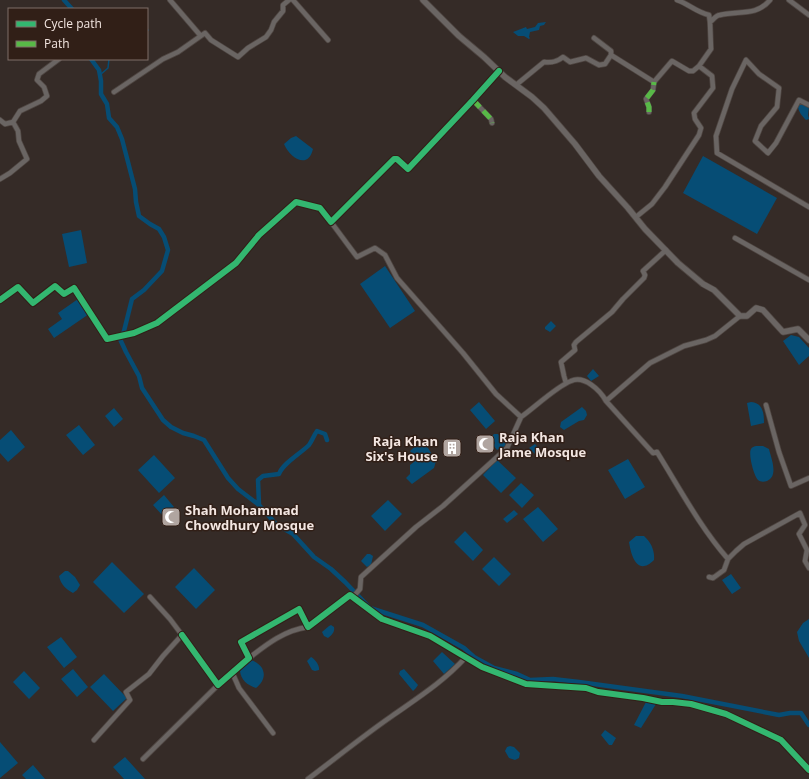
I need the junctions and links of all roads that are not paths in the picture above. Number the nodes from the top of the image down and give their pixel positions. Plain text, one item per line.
1 (170, 0) edge
2 (289, 0) edge
3 (293, 0) edge
4 (423, 0) edge
5 (677, 0) edge
6 (770, 0) edge
7 (790, 0) edge
8 (809, 15) edge
9 (710, 22) junction
10 (200, 35) junction
11 (594, 38) dead end
12 (328, 40) dead end
13 (611, 55) junction
14 (58, 60) edge
15 (699, 66) junction
16 (499, 71) junction
17 (654, 82) junction
18 (516, 85) junction
19 (114, 92) dead end
20 (473, 100) junction
21 (809, 105) edge
22 (649, 112) dead end
23 (0, 120) edge
24 (13, 122) junction
25 (492, 123) dead end
26 (0, 179) edge
27 (809, 207) edge
28 (636, 218) junction
29 (331, 222) junction
30 (735, 238) dead end
31 (666, 250) junction
32 (809, 280) edge
33 (0, 300) edge
34 (740, 316) junction
35 (809, 340) edge
36 (566, 383) junction
37 (606, 401) junction
38 (766, 404) dead end
39 (521, 417) junction
40 (809, 478) edge
41 (728, 559) junction
42 (809, 568) edge
43 (709, 577) dead end
44 (150, 597) dead end
45 (353, 597) junction
46 (308, 627) junction
47 (182, 635) junction
48 (466, 657) junction
49 (249, 658) junction
50 (232, 672) junction
51 (218, 685) junction
52 (273, 733) dead end
53 (94, 740) dead end
54 (143, 759) dead end
55 (809, 770) edge
56 (308, 779) edge

1 - 10 street
2 - 10 street
3 - 12 street
4 - 16 street
5 - 9 street
6 - 9 street
7 - 8 street
9 - 15 street
10 - 19 street
11 - 13 street
13 - 17 street
13 - 18 street
14 - 24 street
15 - 17 street
15 - 28 street
16 - 18 street
16 - 20 street
17 - 22 street
18 - 28 street
20 - 25 street
20 - 29 street
21 - 27 street
23 - 24 street
24 - 26 street
28 - 31 street
29 - 33 street
29 - 39 street
30 - 32 street
31 - 34 street
31 - 36 street
34 - 35 street
34 - 37 street
36 - 37 street
36 - 39 street
37 - 41 street
38 - 40 street
39 - 45 street
41 - 42 street
41 - 43 street
44 - 47 street
45 - 46 street
45 - 48 street
46 - 49 street
46 - 49 street
47 - 51 street
47 - 53 street
48 - 55 street
48 - 56 street
49 - 50 street
50 - 51 street
50 - 52 street
51 - 54 street

